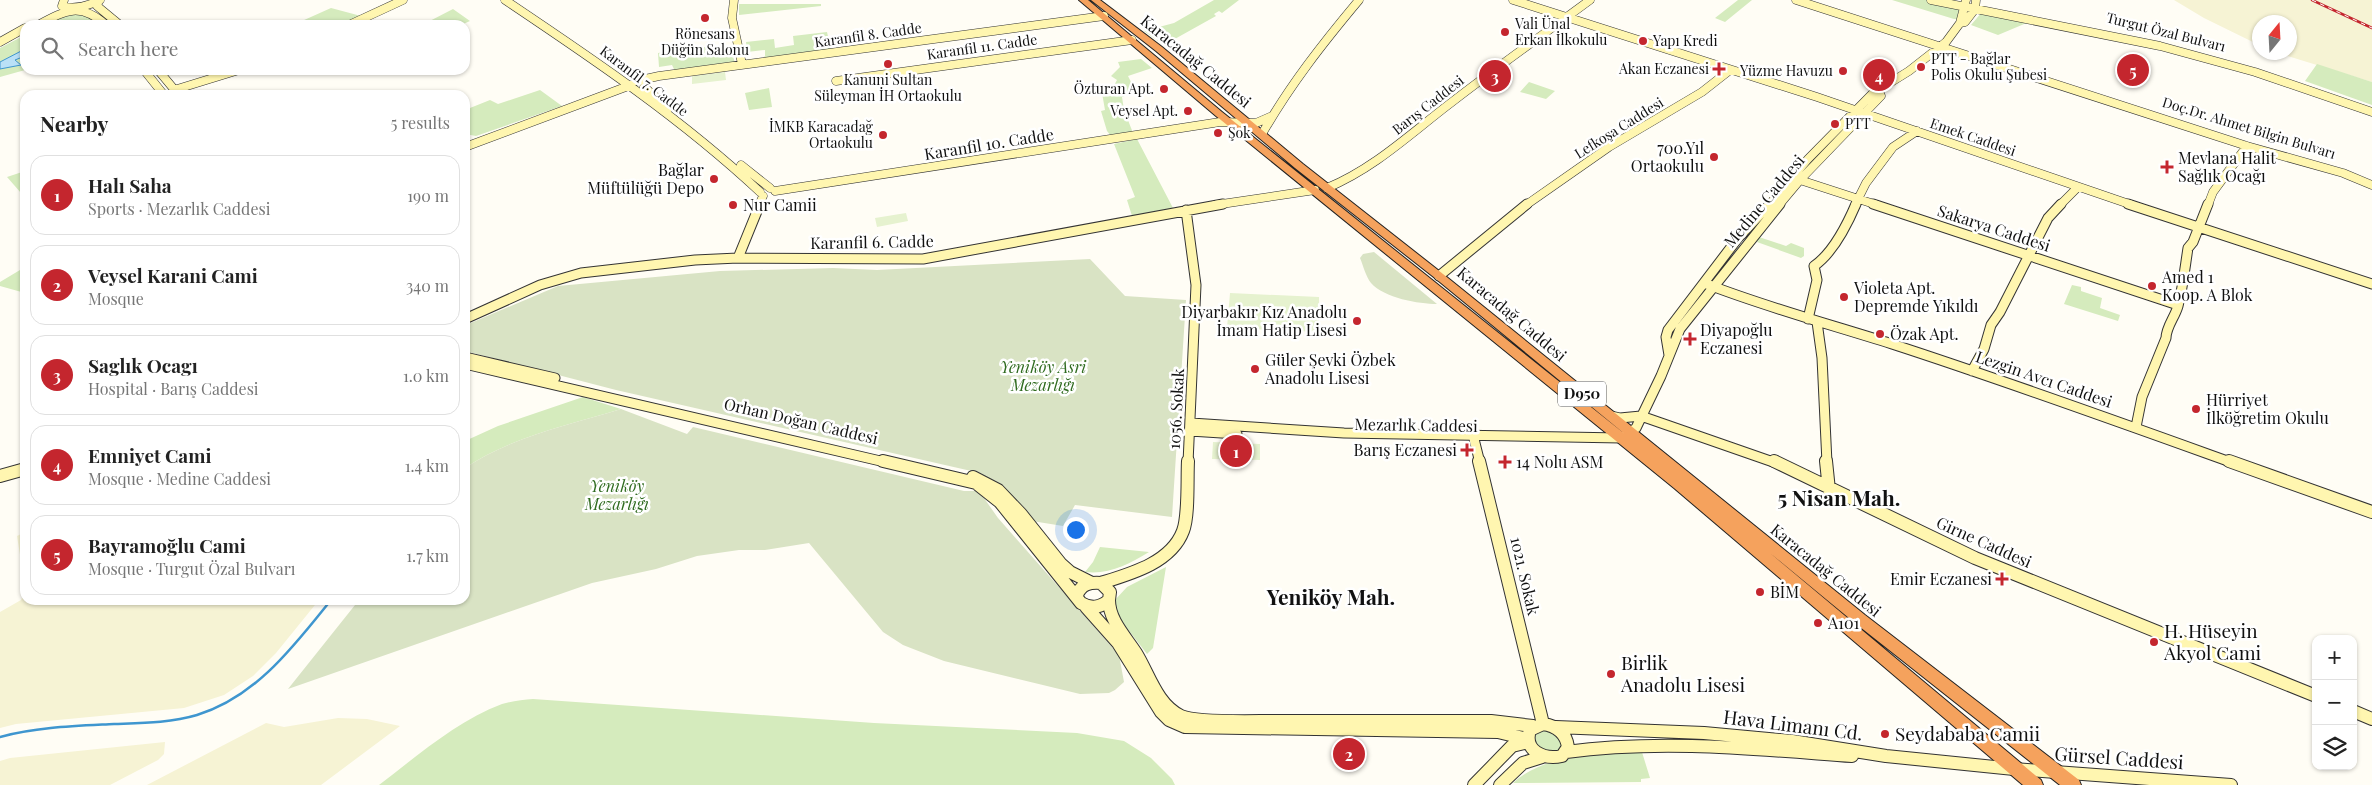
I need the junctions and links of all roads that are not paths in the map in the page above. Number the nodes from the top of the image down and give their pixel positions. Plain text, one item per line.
1 (100, 0) edge
2 (403, 0) edge
3 (505, 0) edge
4 (516, 0) edge
5 (734, 0) edge
6 (1083, 0) edge
7 (1095, 0) edge
8 (1359, 0) edge
9 (1512, 0) edge
10 (1520, 0) edge
11 (1590, 0) edge
12 (1796, 0) edge
13 (1803, 0) edge
14 (1931, 0) edge
15 (1948, 0) edge
16 (63, 2) edge
17 (1965, 3) edge
18 (1976, 5) edge
19 (76, 8) junction
20 (1104, 16) junction
21 (1564, 17) junction
22 (41, 20) edge
23 (49, 20) edge
24 (100, 20) edge
25 (114, 20) edge
26 (360, 20) edge
27 (1960, 23) junction
28 (20, 33) edge
29 (1132, 40) junction
30 (0, 43) edge
31 (1941, 45) junction
32 (742, 64) junction
33 (1730, 70) junction
34 (148, 75) edge
35 (162, 75) edge
36 (225, 75) edge
37 (836, 80) dead end
38 (633, 83) junction
39 (160, 90) edge
40 (174, 90) edge
41 (184, 90) edge
42 (2372, 108) edge
43 (1861, 112) junction
44 (2372, 112) edge
45 (1272, 116) junction
46 (1208, 124) junction
47 (1245, 125) junction
48 (1918, 131) junction
49 (470, 145) edge
50 (2247, 146) junction
51 (1800, 180) junction
52 (2372, 184) edge
53 (2078, 187) junction
54 (1321, 189) junction
55 (772, 190) junction
56 (761, 194) junction
57 (1859, 199) junction
58 (1186, 210) junction
59 (2197, 228) junction
60 (2029, 255) junction
61 (738, 258) junction
62 (1439, 276) junction
63 (2372, 284) edge
64 (1708, 285) junction
65 (2178, 305) junction
66 (470, 317) edge
67 (1812, 320) junction
68 (470, 358) edge
69 (470, 365) edge
70 (1972, 371) junction
71 (1611, 416) junction
72 (1641, 416) junction
73 (1191, 427) junction
74 (2136, 427) junction
75 (1474, 438) junction
76 (1630, 439) junction
77 (20, 464) edge
78 (0, 470) edge
79 (20, 470) edge
80 (0, 476) edge
81 (1829, 490) junction
82 (2372, 512) edge
83 (1102, 588) junction
84 (1077, 595) junction
85 (1085, 606) junction
86 (2312, 694) edge
87 (2357, 713) edge
88 (2372, 719) edge
89 (1544, 726) junction
90 (1527, 741) junction
91 (1566, 752) junction
92 (1886, 756) junction
93 (1542, 757) junction
94 (2014, 769) junction
95 (2057, 772) junction
96 (1474, 785) edge
97 (1500, 785) edge
98 (2035, 785) edge
99 (2073, 785) edge
100 (2231, 785) edge

1 - 19 street
1 - 25 street
2 - 26 street
3 - 38 street, Karanfil 7. Cadde
4 - 38 street, Karanfil 7. Cadde
5 - 32 street
6 - 20 highway, Karacadağ Caddesi / D950
7 - 47 highway, Karacadağ Caddesi / D950
8 - 45 street
9 - 21 street, Emek Caddesi
10 - 21 street, Emek Caddesi
11 - 21 street, Barış Caddesi
12 - 31 street, Doç.Dr. Ahmet Bilgin Bulvarı
13 - 31 street, Doç.Dr. Ahmet Bilgin Bulvarı
14 - 17 street, Turgut Özal Bulvarı
15 - 17 street, Turgut Özal Bulvarı
16 - 19 street
16 - 22 street
17 - 18 street, Turgut Özal Bulvarı
17 - 27 street
18 - 27 street, Medine Caddesi
18 - 42 street, Turgut Özal Bulvarı
18 - 44 street, Turgut Özal Bulvarı
19 - 23 street
19 - 24 street
20 - 29 highway, Karacadağ Caddesi / D950
20 - 32 street, Karanfil 8. Cadde
21 - 33 street, Emek Caddesi
21 - 54 street, Barış Caddesi
27 - 31 street, Medine Caddesi
28 - 30 street
29 - 37 street, Karanfil 11. Cadde
29 - 47 highway, Karacadağ Caddesi / D950
31 - 43 street, Medine Caddesi
31 - 50 street, Doç.Dr. Ahmet Bilgin Bulvarı
31 - 52 street, Doç.Dr. Ahmet Bilgin Bulvarı
32 - 38 street, Karanfil 8. Cadde
33 - 43 street, Emek Caddesi
33 - 62 street, Lefkoşa Caddesi
34 - 39 street
35 - 40 street
36 - 41 street
38 - 49 street, Karanfil 8. Cadde
38 - 55 street, Karanfil 7. Cadde
38 - 56 street, Karanfil 7. Cadde
43 - 48 street, Emek Caddesi
43 - 51 street, Medine Caddesi
43 - 64 street
45 - 47 street
45 - 47 street
46 - 47 street, Karanfil 10. Cadde
46 - 47 street
46 - 55 street, Karanfil 10. Cadde
47 - 54 highway, Karacadağ Caddesi / D950
47 - 54 highway, Karacadağ Caddesi / D950
48 - 53 street, Emek Caddesi
48 - 57 street
50 - 52 street, Doç.Dr. Ahmet Bilgin Bulvarı
50 - 59 street
51 - 57 street, Sakarya Caddesi
51 - 64 street, Medine Caddesi
53 - 59 street, Emek Caddesi
53 - 60 street
54 - 58 street, Karanfil 6. Cadde
54 - 62 highway, Karacadağ Caddesi / D950
54 - 76 highway, Karacadağ Caddesi / D950
55 - 56 street, Karanfil 10. Cadde
56 - 61 street
57 - 60 street, Sakarya Caddesi
57 - 67 street
58 - 61 street, Karanfil 6. Cadde
58 - 73 street, 1056. Sokak
59 - 63 street, Emek Caddesi
59 - 65 street
60 - 65 street, Sakarya Caddesi
60 - 70 street
61 - 66 street, Karanfil 6. Cadde
62 - 71 highway, Karacadağ Caddesi / D950
64 - 67 street, Lezgin Avcı Caddesi
64 - 72 street, Medine Caddesi
65 - 74 street
67 - 70 street, Lezgin Avcı Caddesi
67 - 81 street
68 - 83 street, Orhan Doğan Caddesi
69 - 84 street
70 - 74 street, Lezgin Avcı Caddesi
71 - 72 street
71 - 76 highway, Karacadağ Caddesi / D950
72 - 76 street, Medine Caddesi
72 - 81 street, Girne Caddesi
73 - 75 street, Mezarlık Caddesi
73 - 83 street, 1056. Sokak
74 - 82 street, Lezgin Avcı Caddesi
75 - 76 street, Mezarlık Caddesi
75 - 89 street, 1021. Sokak
76 - 94 highway, Karacadağ Caddesi / D950
76 - 95 highway, Karacadağ Caddesi / D950
77 - 78 street
79 - 80 street
81 - 86 street, Girne Caddesi
83 - 84 street
83 - 85 street
83 - 89 street, Hava Limanı Cd.
84 - 85 street
85 - 90 street
87 - 88 street
89 - 90 street
89 - 91 street
89 - 92 street, Hava Limanı Cd.
90 - 93 street
90 - 96 street
91 - 92 street, Hava Limanı Cd.
91 - 93 street
92 - 94 street, Gürsel Caddesi
93 - 97 street
94 - 95 street, Gürsel Caddesi
94 - 98 highway, Karacadağ Caddesi / D950
95 - 99 highway, Karacadağ Caddesi / D950
95 - 100 street, Gürsel Caddesi

